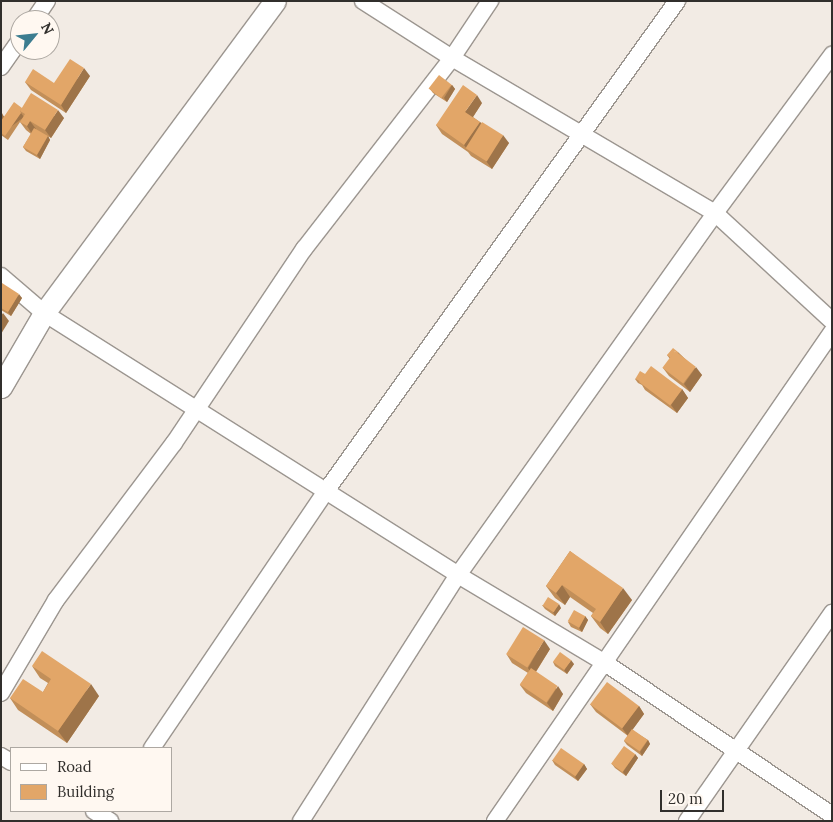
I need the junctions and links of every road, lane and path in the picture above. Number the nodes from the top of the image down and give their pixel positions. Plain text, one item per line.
1 (275, 1) edge
2 (363, 1) edge
3 (490, 1) edge
4 (677, 1) edge
5 (10, 55) edge
6 (832, 55) edge
7 (452, 58) junction
8 (1, 68) edge
9 (582, 134) junction
10 (714, 213) junction
11 (1, 276) edge
12 (44, 313) junction
13 (832, 321) edge
14 (832, 332) edge
15 (1, 387) edge
16 (197, 409) junction
17 (326, 491) junction
18 (458, 575) junction
19 (832, 614) edge
20 (606, 663) junction
21 (1, 693) edge
22 (153, 747) edge
23 (735, 751) junction
24 (832, 815) edge
25 (301, 821) edge
26 (495, 821) edge
27 (687, 821) edge

1 - 12 street
2 - 7 street
3 - 7 street
4 - 9 street
5 - 8 street
6 - 10 street
7 - 9 street
7 - 16 street
9 - 10 street
9 - 17 street
10 - 13 street
10 - 18 street
11 - 12 street
12 - 15 street
12 - 16 street
14 - 20 street
16 - 17 street
16 - 21 street
17 - 18 street
17 - 22 street
18 - 20 street
18 - 25 street
19 - 23 street
20 - 23 street
20 - 26 street
23 - 24 street
23 - 27 street

